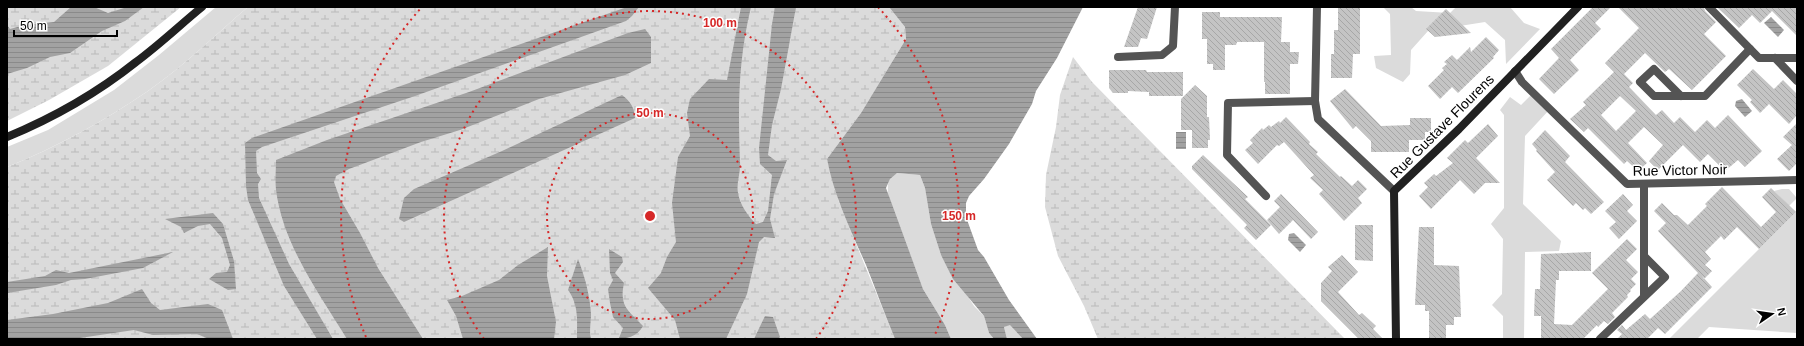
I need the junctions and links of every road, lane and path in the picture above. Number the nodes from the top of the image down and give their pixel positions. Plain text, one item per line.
1 (202, 7) edge
2 (1175, 7) edge
3 (1317, 7) edge
4 (1578, 7) edge
5 (1709, 7) edge
6 (1750, 49) junction
7 (1118, 57) dead end
8 (1775, 58) junction
9 (1797, 58) edge
10 (1515, 71) junction
11 (1797, 81) edge
12 (1682, 96) junction
13 (1315, 101) junction
14 (7, 137) edge
15 (1797, 180) edge
16 (1644, 184) junction
17 (1394, 191) junction
18 (1266, 196) dead end
19 (1644, 256) junction
20 (1644, 296) junction
21 (1396, 339) edge
22 (1600, 339) edge

1 - 14 street
2 - 7 street
3 - 13 street
4 - 10 street, Rue Gustave Flourens
5 - 6 street
6 - 8 street
6 - 12 street
8 - 9 street
8 - 11 street
10 - 16 street, Rue Victor Noir
10 - 17 street, Rue Gustave Flourens
12 - 12 street
13 - 17 street
13 - 18 street
15 - 16 street, Rue Victor Noir
16 - 19 street
17 - 21 street, Rue Gustave Flourens
19 - 20 street
19 - 20 street
20 - 22 street

